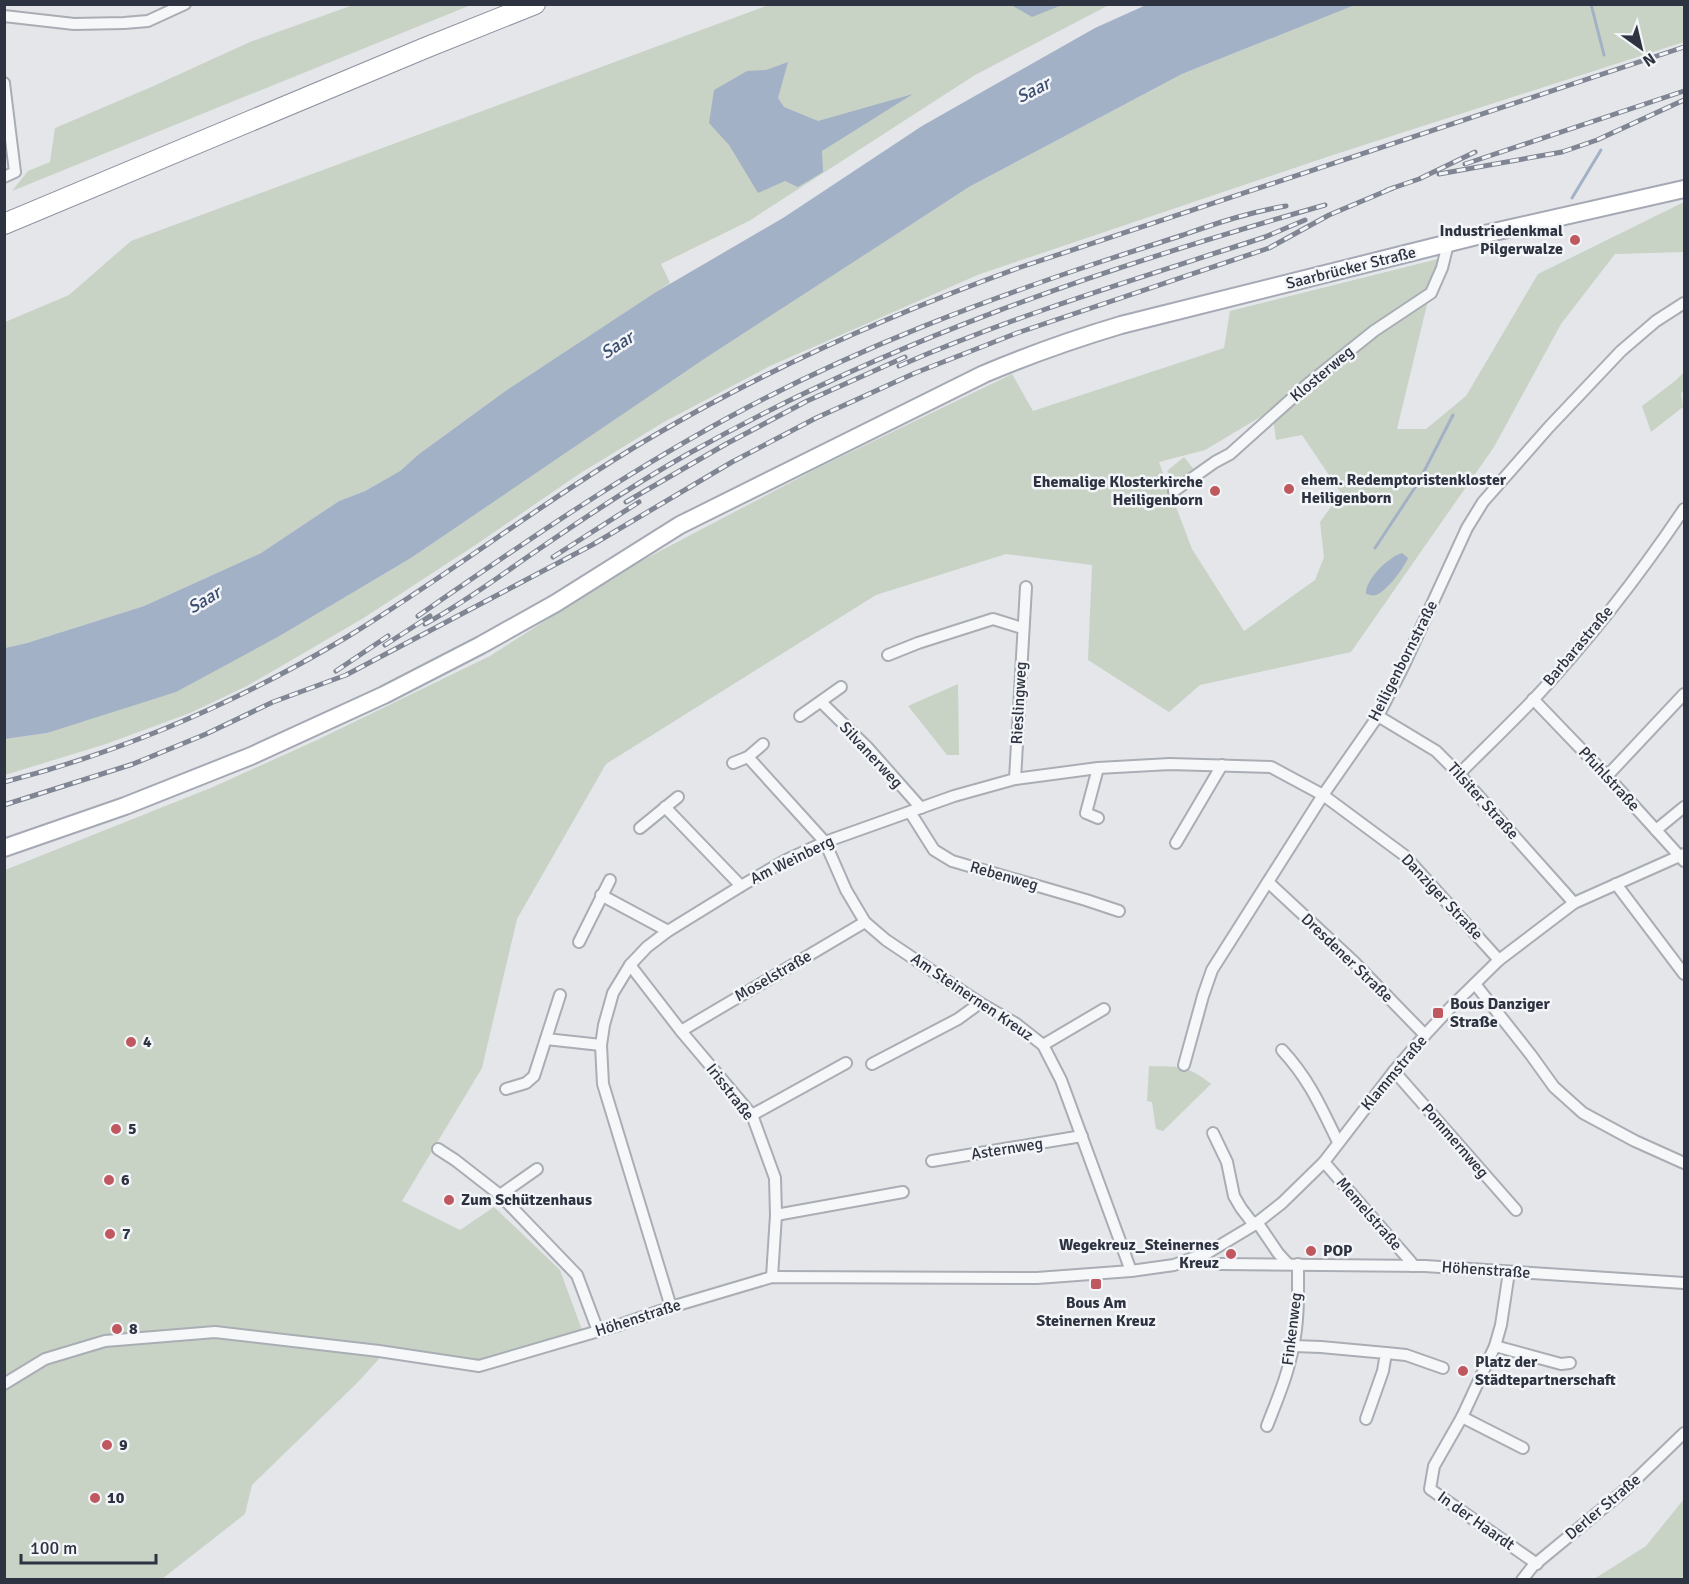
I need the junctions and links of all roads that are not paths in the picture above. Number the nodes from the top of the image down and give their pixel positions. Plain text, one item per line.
1 (185, 4) edge
2 (502, 4) edge
3 (535, 4) edge
4 (4, 16) edge
5 (4, 83) edge
6 (4, 177) edge
7 (1684, 189) edge
8 (4, 212) edge
9 (4, 224) edge
10 (1448, 244) junction
11 (1684, 303) edge
12 (1174, 491) dead end
13 (1684, 509) edge
14 (1026, 587) dead end
15 (1022, 628) junction
16 (888, 655) dead end
17 (842, 687) dead end
18 (1684, 694) edge
19 (1533, 699) junction
20 (821, 702) junction
21 (800, 716) dead end
22 (1378, 716) junction
23 (763, 744) dead end
24 (748, 757) junction
25 (733, 763) dead end
26 (1222, 765) junction
27 (1098, 768) junction
28 (1460, 774) junction
29 (1607, 776) junction
30 (1015, 779) junction
31 (1323, 795) junction
32 (678, 797) dead end
33 (665, 807) junction
34 (1684, 807) edge
35 (921, 808) junction
36 (910, 812) junction
37 (1098, 818) dead end
38 (640, 828) dead end
39 (1656, 830) junction
40 (825, 842) junction
41 (1176, 843) dead end
42 (4, 848) edge
43 (1683, 858) edge
44 (610, 880) dead end
45 (1268, 882) junction
46 (1616, 884) junction
47 (741, 886) junction
48 (601, 895) junction
49 (1574, 903) junction
50 (1119, 911) dead end
51 (865, 922) junction
52 (668, 931) junction
53 (579, 942) dead end
54 (1500, 960) junction
55 (630, 965) junction
56 (1684, 974) edge
57 (1475, 984) junction
58 (560, 995) dead end
59 (980, 1003) junction
60 (1104, 1010) dead end
61 (681, 1031) junction
62 (1425, 1035) junction
63 (546, 1039) junction
64 (601, 1045) junction
65 (1042, 1045) junction
66 (1282, 1050) dead end
67 (846, 1063) dead end
68 (872, 1064) dead end
69 (1184, 1065) dead end
70 (1394, 1071) junction
71 (506, 1089) dead end
72 (752, 1115) junction
73 (1213, 1133) dead end
74 (1082, 1136) junction
75 (1338, 1142) junction
76 (438, 1149) dead end
77 (932, 1161) dead end
78 (1324, 1162) junction
79 (1684, 1163) edge
80 (537, 1169) dead end
81 (903, 1192) dead end
82 (500, 1195) junction
83 (1516, 1210) dead end
84 (776, 1215) junction
85 (1255, 1223) junction
86 (1220, 1264) dead end
87 (1293, 1264) junction
88 (1174, 1265) joint
89 (1413, 1266) junction
90 (1131, 1271) junction
91 (1509, 1272) junction
92 (772, 1277) junction
93 (1684, 1283) edge
94 (671, 1307) junction
95 (598, 1331) junction
96 (1294, 1346) junction
97 (1495, 1346) junction
98 (1386, 1353) junction
99 (1570, 1363) dead end
100 (1443, 1368) dead end
101 (4, 1384) edge
102 (1462, 1417) junction
103 (1366, 1419) dead end
104 (1267, 1426) dead end
105 (1684, 1433) edge
106 (1523, 1448) dead end
107 (1537, 1563) junction
108 (1522, 1580) edge

1 - 4 street
2 - 8 highway
3 - 9 highway
5 - 6 street
7 - 10 main road, Saarbrücker Straße
10 - 12 street, Klosterweg
10 - 42 main road, Saarbrücker Straße
11 - 22 street, Heiligenbornstraße
13 - 19 street, Barbarastraße
14 - 15 street, Rieslingweg
15 - 16 street
15 - 30 street, Rieslingweg
17 - 20 street
18 - 29 street
19 - 28 street, Barbarastraße
19 - 29 street, Pfuhlstraße
20 - 21 street
20 - 35 street, Silvanerweg
22 - 28 street, Tilsiter Straße
22 - 31 street, Heiligenbornstraße
23 - 24 street
24 - 25 street
24 - 40 street
26 - 27 street, Am Weinberg
26 - 31 street, Am Weinberg
26 - 41 street
27 - 30 street, Am Weinberg
27 - 37 street
28 - 49 street, Tilsiter Straße
29 - 39 street, Pfuhlstraße
30 - 35 street, Am Weinberg
31 - 45 street, Heiligenbornstraße
31 - 54 street, Danziger Straße
32 - 33 street
33 - 38 street
33 - 47 street
34 - 39 street
35 - 36 street, Am Weinberg
36 - 40 street, Am Weinberg
36 - 50 street, Rebenweg
39 - 43 street, Pfuhlstraße
40 - 47 street, Am Weinberg
40 - 51 street, Am Steinernen Kreuz
43 - 46 street, Klammstraße
44 - 48 street
45 - 62 street, Dresdener Straße
45 - 69 street, Heiligenbornstraße
46 - 49 street, Klammstraße
46 - 56 street
47 - 52 street, Am Weinberg
48 - 52 street
48 - 53 street
49 - 54 street, Klammstraße
51 - 59 street, Am Steinernen Kreuz
51 - 61 street, Moselstraße
52 - 55 street, Am Weinberg
54 - 57 street, Klammstraße
55 - 61 street, Irisstraße
55 - 64 street, Am Weinberg
57 - 62 street, Klammstraße
57 - 79 street
58 - 63 street
59 - 65 street, Am Steinernen Kreuz
59 - 68 street
60 - 65 street
61 - 72 street, Irisstraße
62 - 70 street, Klammstraße
63 - 64 street
63 - 71 street
64 - 94 street, Am Weinberg
65 - 74 street, Am Steinernen Kreuz
66 - 75 street
67 - 72 street
70 - 75 street, Klammstraße
70 - 83 street, Pommernweg
72 - 84 street, Irisstraße
73 - 85 street
74 - 77 street, Asternweg
74 - 90 street, Am Steinernen Kreuz
75 - 78 street, Klammstraße
76 - 82 street
78 - 85 street, Klammstraße
78 - 89 street, Memelstraße
80 - 82 street
81 - 84 street
82 - 95 street
84 - 92 street, Irisstraße
85 - 87 street
85 - 88 street, Klammstraße
86 - 87 street, Höhenstraße
87 - 89 street, Höhenstraße
87 - 96 street, Finkenweg
88 - 90 street, Höhenstraße
89 - 91 street, Höhenstraße
90 - 92 street, Höhenstraße
91 - 93 street, Höhenstraße
91 - 97 street, In der Haardt
92 - 94 street, Höhenstraße
94 - 95 street, Höhenstraße
95 - 101 street, Höhenstraße
96 - 98 street
96 - 104 street, Finkenweg
97 - 99 street
97 - 102 street, In der Haardt
98 - 100 street
98 - 103 street
102 - 106 street
102 - 107 street, In der Haardt
105 - 107 street, Derler Straße
107 - 108 street, Derler Straße

